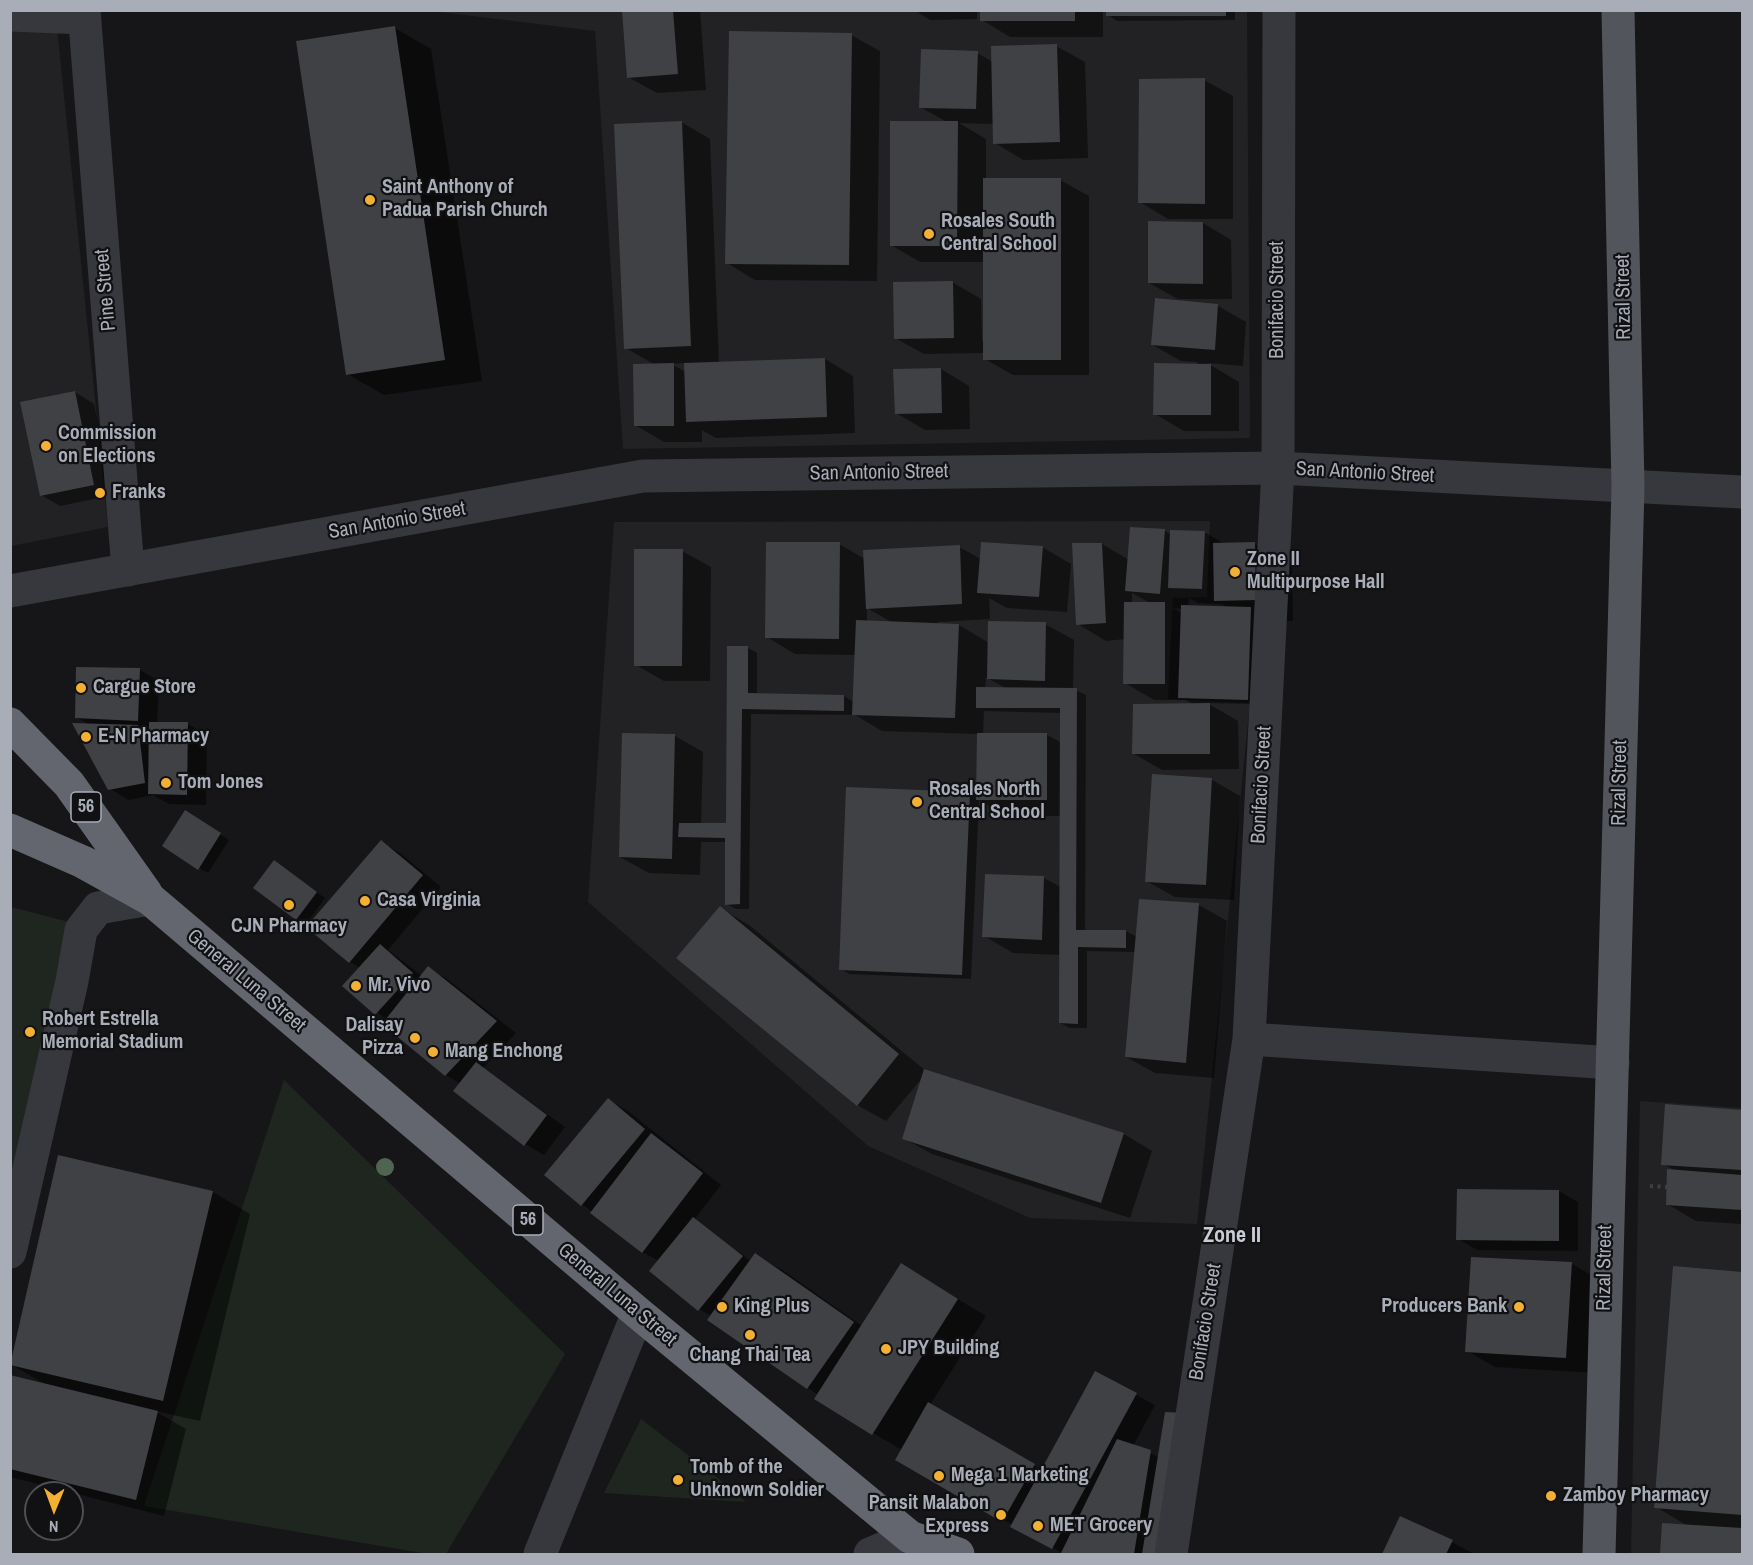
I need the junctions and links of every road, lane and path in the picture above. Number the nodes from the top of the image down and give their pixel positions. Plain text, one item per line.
1 (1279, 10) edge
2 (1618, 10) edge
3 (84, 14) edge
4 (10, 15) edge
5 (1278, 468) junction
6 (1628, 487) junction
7 (1743, 492) edge
8 (128, 570) junction
9 (15, 597) edge
10 (10, 724) edge
11 (10, 830) edge
12 (150, 899) junction
13 (1249, 1040) junction
14 (1613, 1063) junction
15 (10, 1252) edge
16 (638, 1313) junction
17 (910, 1537) junction
18 (540, 1554) edge
19 (870, 1554) edge
20 (958, 1554) edge
21 (1171, 1554) edge
22 (1599, 1554) edge

1 - 5 street, Bonifacio Street
2 - 6 main road, Rizal Street
3 - 4 street
3 - 8 street, Pine Street
5 - 6 street, San Antonio Street
5 - 8 street, San Antonio Street
5 - 13 street, Bonifacio Street
6 - 7 street, San Antonio Street
6 - 14 main road, Rizal Street
8 - 9 street, San Antonio Street
10 - 12 highway, General Luna Street / 56
11 - 12 highway, General Luna Street / 56
12 - 15 street
12 - 16 highway, General Luna Street / 56
13 - 14 street
13 - 21 street, Bonifacio Street
14 - 22 main road, Rizal Street
16 - 17 highway, General Luna Street / 56
16 - 18 street
17 - 19 street
17 - 20 highway, General Luna Street / 56

